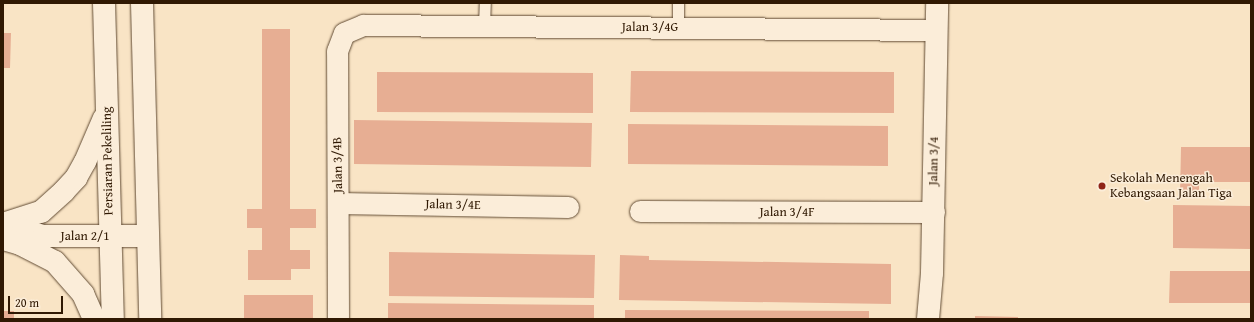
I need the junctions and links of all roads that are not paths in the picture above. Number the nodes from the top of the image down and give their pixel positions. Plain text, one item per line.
1 (104, 3) edge
2 (142, 3) edge
3 (485, 3) edge
4 (678, 3) edge
5 (937, 3) edge
6 (363, 25) joint
7 (484, 26) junction
8 (678, 27) junction
9 (936, 30) junction
10 (107, 113) junction
11 (338, 203) junction
12 (568, 207) dead end
13 (640, 211) dead end
14 (934, 212) junction
15 (10, 228) edge
16 (110, 229) junction
17 (148, 229) junction
18 (3, 239) edge
19 (94, 319) edge
20 (113, 319) edge
21 (150, 319) edge
22 (338, 319) edge
23 (928, 319) edge

1 - 10 main road, Persiaran Pekeliling
2 - 17 main road
3 - 7 lane
4 - 8 lane
5 - 9 main road, Jalan 3/4
6 - 7 street, Jalan 3/4G
6 - 11 street, Jalan 3/4B
7 - 8 street, Jalan 3/4G
8 - 9 street, Jalan 3/4G
9 - 14 main road, Jalan 3/4
10 - 15 main road
10 - 16 main road, Persiaran Pekeliling
11 - 12 street, Jalan 3/4E
11 - 22 street, Jalan 3/4B
13 - 14 street, Jalan 3/4F
14 - 23 main road, Jalan 3/4
15 - 16 main road, Jalan 2/1
16 - 17 main road, Jalan 2/1
16 - 20 main road, Persiaran Pekeliling
17 - 21 main road
18 - 19 main road

